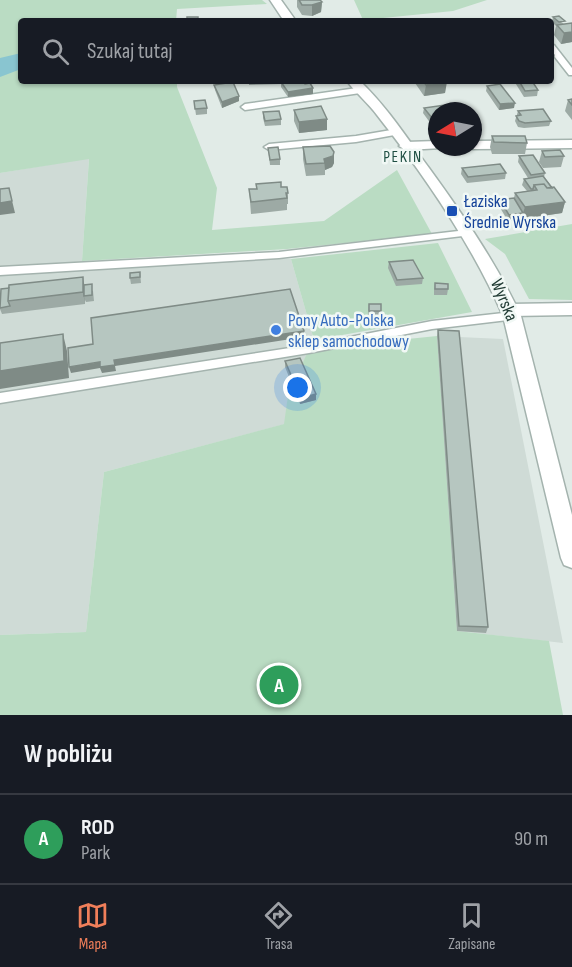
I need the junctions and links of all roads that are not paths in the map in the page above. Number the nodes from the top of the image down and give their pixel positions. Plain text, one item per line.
1 (274, 0) edge
2 (288, 18) edge
3 (554, 51) edge
4 (572, 73) edge
5 (358, 86) edge
6 (245, 107) dead end
7 (401, 139) junction
8 (428, 144) edge
9 (572, 144) edge
10 (482, 145) edge
11 (269, 147) edge
12 (467, 233) junction
13 (0, 271) edge
14 (572, 309) edge
15 (511, 313) junction
16 (0, 398) edge
17 (572, 558) edge

1 - 2 street
3 - 4 lane
5 - 6 lane
5 - 7 street, Wyrska
7 - 8 street
7 - 11 lane
7 - 12 street, Wyrska
9 - 10 street
12 - 13 lane
12 - 15 street, Wyrska
14 - 15 street
15 - 16 lane
15 - 17 street, Wyrska

